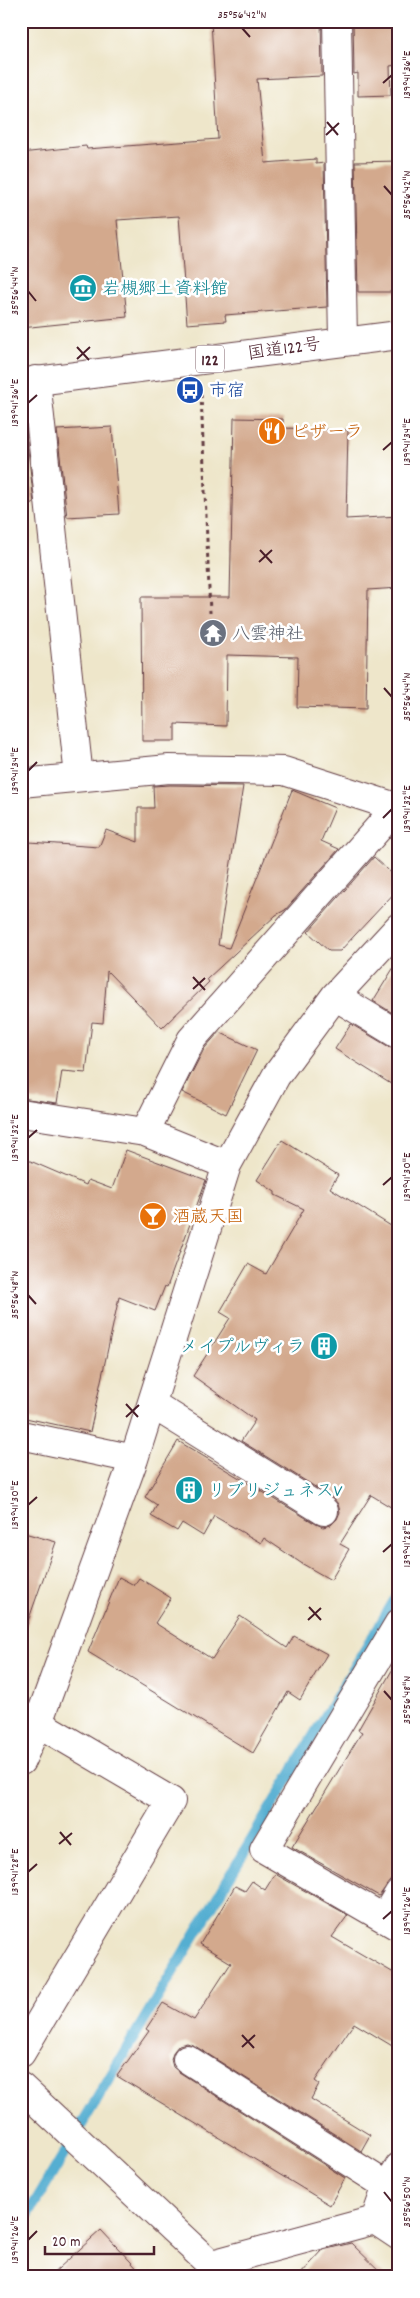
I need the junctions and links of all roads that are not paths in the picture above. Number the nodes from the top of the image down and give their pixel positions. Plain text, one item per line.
1 (337, 21) edge
2 (399, 335) edge
3 (343, 340) junction
4 (29, 382) edge
5 (79, 777) junction
6 (21, 783) edge
7 (398, 807) edge
8 (399, 927) edge
9 (335, 996) junction
10 (399, 1035) edge
11 (21, 1113) edge
12 (145, 1132) junction
13 (227, 1165) junction
14 (152, 1404) junction
15 (21, 1435) edge
16 (134, 1459) junction
17 (324, 1511) dead end
18 (399, 1623) edge
19 (38, 1722) junction
20 (21, 1761) edge
21 (399, 1893) edge
22 (391, 1922) edge
23 (21, 2053) edge
24 (187, 2059) dead end
25 (21, 2087) edge
26 (393, 2176) edge
27 (375, 2220) junction
28 (399, 2236) edge
29 (218, 2270) edge

1 - 3 main road
2 - 3 main road, 国道122号 / 122
3 - 4 main road, 国道122号 / 122
4 - 5 main road
5 - 6 main road
5 - 7 main road
7 - 12 main road
8 - 9 main road
9 - 10 main road
9 - 13 main road
11 - 12 main road
12 - 13 main road
13 - 14 main road
14 - 16 main road
14 - 17 main road
15 - 16 main road
16 - 19 main road
18 - 22 main road
19 - 20 main road
19 - 23 main road
21 - 22 main road
24 - 26 main road
25 - 29 main road
26 - 27 main road
27 - 28 main road
27 - 29 main road

